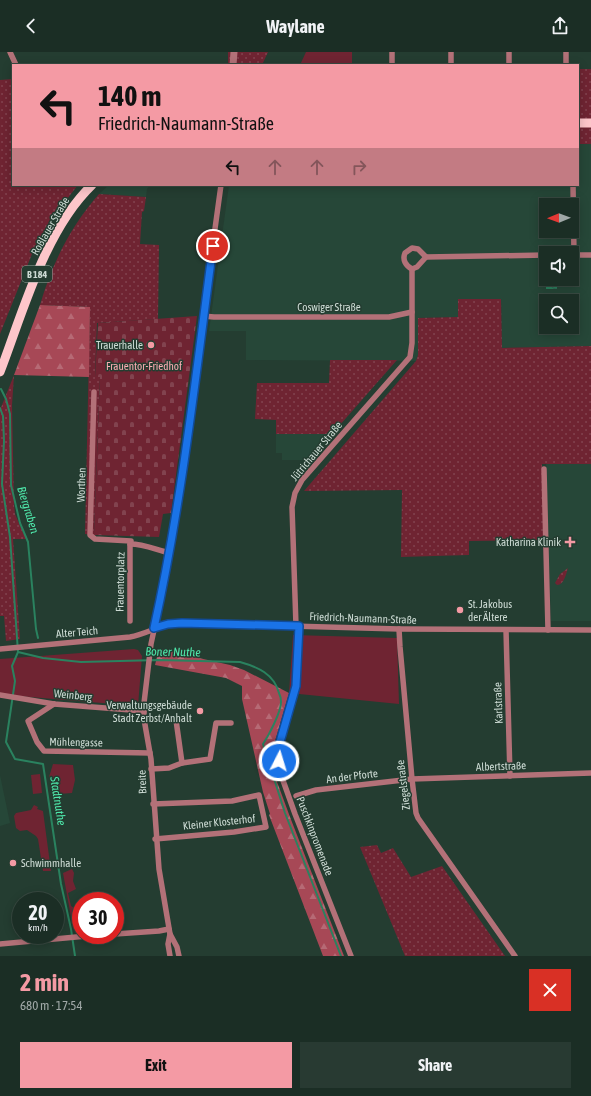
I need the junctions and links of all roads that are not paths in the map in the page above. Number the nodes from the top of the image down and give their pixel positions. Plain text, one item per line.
1 (10, 52) edge
2 (234, 52) edge
3 (392, 52) edge
4 (451, 52) edge
5 (509, 52) edge
6 (566, 52) edge
7 (16, 64) edge
8 (233, 64) edge
9 (392, 64) edge
10 (451, 64) edge
11 (509, 64) edge
12 (566, 64) edge
13 (579, 123) edge
14 (591, 123) edge
15 (91, 186) edge
16 (221, 186) edge
17 (573, 186) edge
18 (573, 246) edge
19 (579, 255) edge
20 (591, 255) edge
21 (539, 256) edge
22 (426, 257) junction
23 (412, 269) junction
24 (412, 312) junction
25 (203, 316) junction
26 (0, 372) edge
27 (94, 392) dead end
28 (544, 469) dead end
29 (131, 543) junction
30 (170, 553) junction
31 (130, 621) dead end
32 (298, 626) junction
33 (154, 628) junction
34 (399, 630) junction
35 (506, 630) junction
36 (548, 630) junction
37 (591, 630) edge
38 (0, 649) edge
39 (0, 695) edge
40 (54, 704) junction
41 (144, 711) junction
42 (176, 720) dead end
43 (230, 723) dead end
44 (150, 753) junction
45 (182, 763) junction
46 (151, 769) junction
47 (591, 773) edge
48 (510, 776) junction
49 (412, 779) junction
50 (296, 796) dead end
51 (153, 804) junction
52 (156, 839) junction
53 (169, 931) junction
54 (124, 933) edge
55 (72, 937) edge
56 (0, 944) edge
57 (170, 956) edge
58 (179, 956) edge
59 (351, 956) edge
60 (514, 956) edge

1 - 7 street
2 - 8 street
3 - 9 street
4 - 10 street
5 - 11 street
6 - 12 street
13 - 14 main road
15 - 26 main road, Roßlauer Straße / B 184
16 - 25 street
17 - 18 street
19 - 20 street
21 - 22 street
22 - 23 street
22 - 23 street
23 - 24 street
24 - 25 street, Coswiger Straße
24 - 32 street, Jütrichauer Straße
25 - 30 street
27 - 29 street, Worthen
28 - 36 street
29 - 30 street, Frauentorplatz
29 - 31 street, Frauentorplatz
30 - 33 street
32 - 33 street, Friedrich-Naumann-Straße
32 - 34 street, Friedrich-Naumann-Straße
32 - 59 street, Puschkinpromenade
33 - 38 street, Alter Teich
33 - 41 street, Breite
34 - 35 street, Friedrich-Naumann-Straße
34 - 49 street, Ziegelstraße
35 - 36 street, Friedrich-Naumann-Straße
35 - 48 street, Karlstraße
36 - 37 street, Friedrich-Naumann-Straße
39 - 40 street, Weinberg
40 - 41 street, Weinberg
40 - 44 street, Mühlengasse
41 - 44 street, Breite
42 - 45 street
43 - 45 street
44 - 46 street, Breite
45 - 46 street
46 - 51 street, Breite
47 - 48 street, Albertstraße
48 - 49 street, Albertstraße
49 - 50 street, An der Pforte
49 - 60 street, Ziegelstraße
51 - 52 street, Breite
51 - 52 street, Kleiner Klosterhof
52 - 53 street, Breite
53 - 54 street
53 - 57 street, Breite
53 - 58 street, Breite
55 - 56 street

